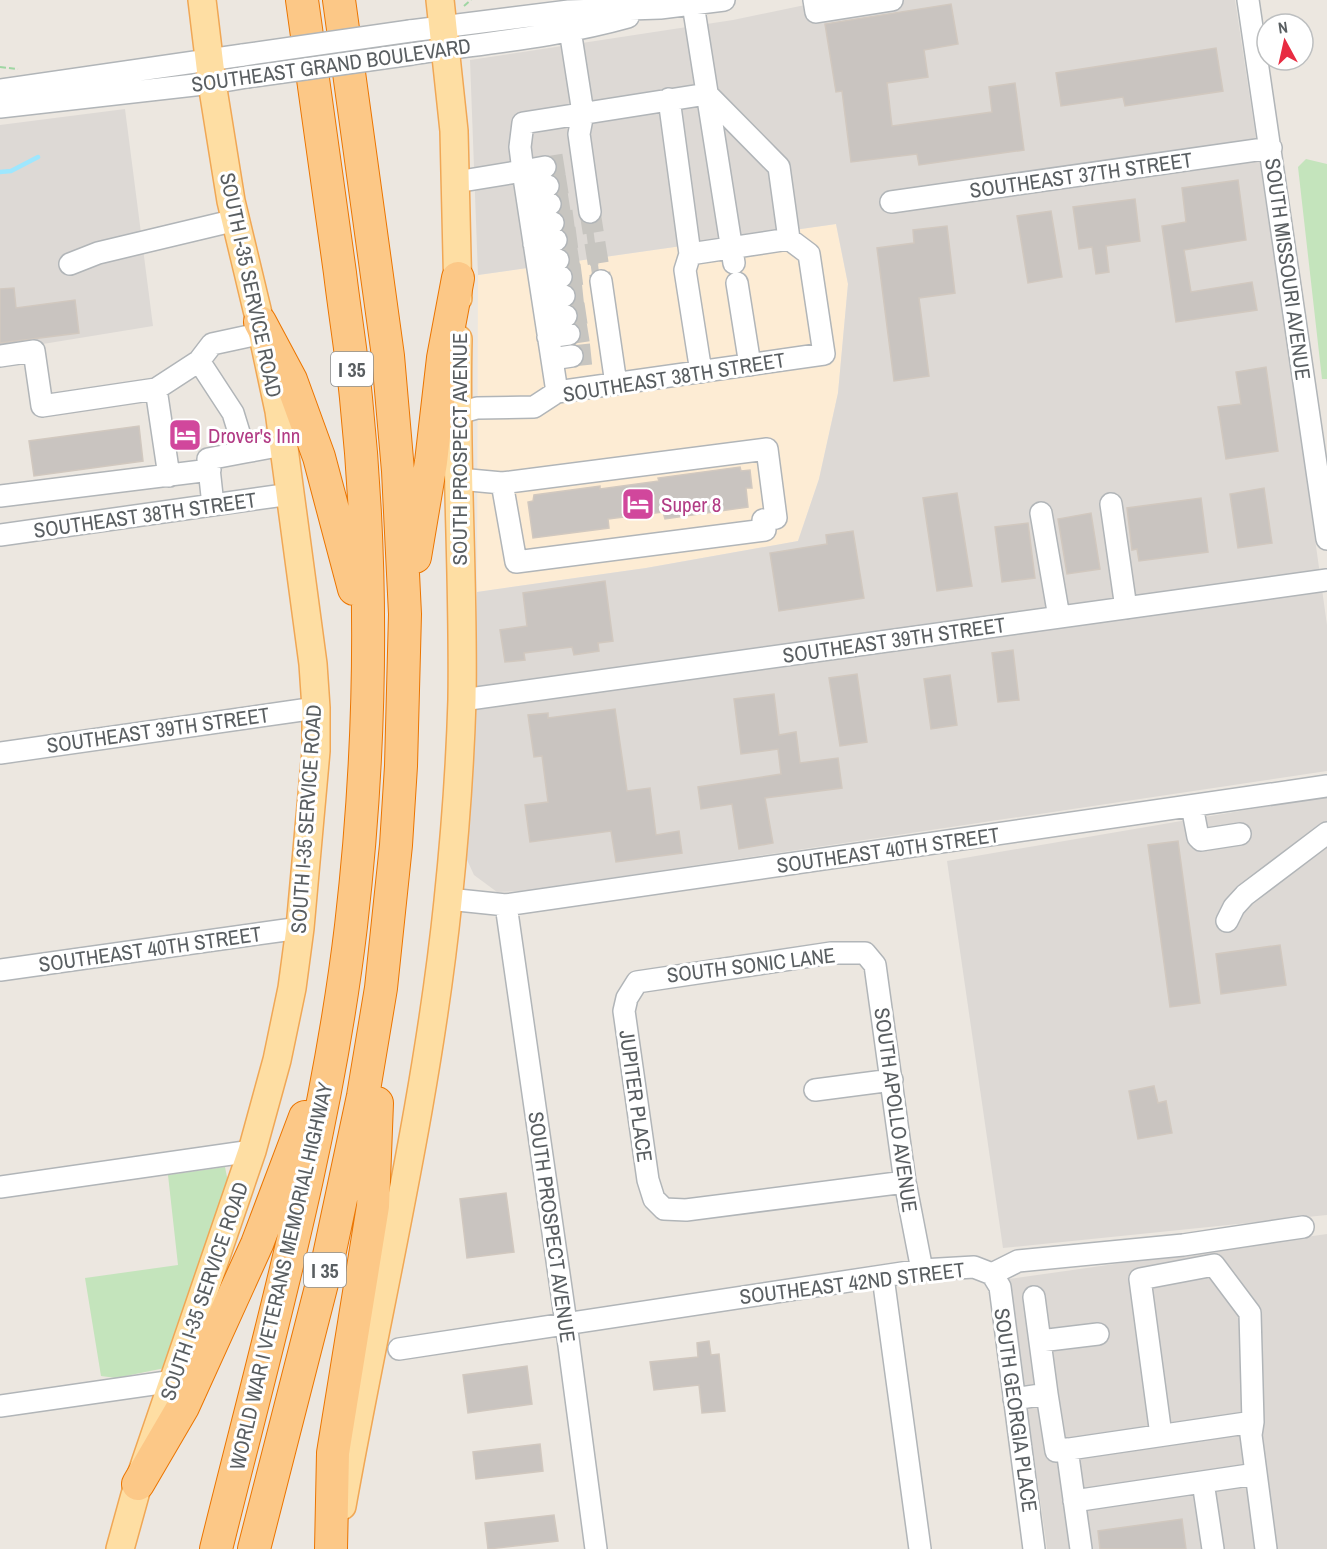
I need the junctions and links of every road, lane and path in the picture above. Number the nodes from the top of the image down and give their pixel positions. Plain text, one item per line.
1 (202, 0) edge
2 (302, 0) edge
3 (339, 0) edge
4 (440, 0) edge
5 (724, 0) edge
6 (814, 0) edge
7 (1248, 0) edge
8 (882, 1) edge
9 (693, 4) junction
10 (660, 8) junction
11 (570, 30) junction
12 (445, 38) junction
13 (211, 71) junction
14 (0, 90) edge
15 (707, 94) junction
16 (669, 99) junction
17 (0, 107) edge
18 (582, 112) junction
19 (1271, 148) junction
20 (456, 182) junction
21 (891, 202) dead end
22 (236, 220) junction
23 (789, 239) junction
24 (563, 250) junction
25 (690, 254) junction
26 (70, 264) dead end
27 (734, 265) junction
28 (458, 278) junction
29 (261, 327) junction
30 (581, 355) junction
31 (0, 356) edge
32 (199, 361) junction
33 (750, 365) junction
34 (701, 372) junction
35 (616, 384) junction
36 (156, 389) junction
37 (557, 392) junction
38 (456, 414) junction
39 (283, 445) junction
40 (245, 452) junction
41 (210, 470) junction
42 (169, 476) junction
43 (459, 479) junction
44 (502, 483) junction
45 (291, 494) junction
46 (0, 496) edge
47 (1111, 504) dead end
48 (213, 505) junction
49 (1041, 513) dead end
50 (0, 535) edge
51 (1327, 539) edge
52 (1327, 580) edge
53 (1126, 608) junction
54 (405, 614) junction
55 (1059, 617) junction
56 (367, 640) junction
57 (462, 700) junction
58 (316, 708) junction
59 (0, 753) edge
60 (1327, 786) edge
61 (1192, 806) junction
62 (1327, 833) edge
63 (1240, 834) dead end
64 (448, 898) junction
65 (506, 904) junction
66 (1227, 921) dead end
67 (300, 928) junction
68 (865, 953) joint
69 (0, 970) edge
70 (637, 982) joint
71 (381, 988) junction
72 (337, 1029) junction
73 (892, 1080) junction
74 (814, 1090) dead end
75 (252, 1151) junction
76 (905, 1182) junction
77 (0, 1187) edge
78 (1304, 1227) dead end
79 (922, 1270) junction
80 (992, 1274) junction
81 (883, 1277) junction
82 (1034, 1297) dead end
83 (566, 1323) junction
84 (1098, 1334) dead end
85 (1040, 1341) junction
86 (399, 1349) dead end
87 (174, 1381) junction
88 (1047, 1394) junction
89 (1014, 1399) junction
90 (0, 1406) edge
91 (1253, 1422) junction
92 (1161, 1435) junction
93 (1067, 1449) junction
94 (1256, 1474) junction
95 (1203, 1482) junction
96 (138, 1484) junction
97 (1074, 1501) junction
98 (120, 1549) edge
99 (216, 1549) edge
100 (254, 1549) edge
101 (331, 1549) edge
102 (337, 1549) edge
103 (596, 1549) edge
104 (920, 1549) edge
105 (1034, 1549) edge
106 (1081, 1549) edge
107 (1213, 1549) edge
108 (1266, 1549) edge

1 - 13 main road, SOUTH I-35 SERVICE ROAD
2 - 56 highway, WORLD WAR I VETERANS MEMORIAL HIGHWAY / I 35
3 - 54 highway, WORLD WAR I VETERANS MEMORIAL HIGHWAY / I 35
4 - 12 main road, SOUTH PROSPECT AVENUE
5 - 9 street, SOUTHEAST GRAND BOULEVARD
6 - 8 street
7 - 19 street, SOUTH MISSOURI AVENUE
9 - 10 street, SOUTHEAST GRAND BOULEVARD
9 - 15 street
10 - 11 street, SOUTHEAST GRAND BOULEVARD
10 - 12 street, SOUTHEAST GRAND BOULEVARD
11 - 12 street, SOUTHEAST GRAND BOULEVARD
11 - 18 street
12 - 13 street, SOUTHEAST GRAND BOULEVARD, bridge
12 - 13 street, SOUTHEAST GRAND BOULEVARD, bridge
12 - 20 main road, SOUTH PROSPECT AVENUE
13 - 14 street, SOUTHEAST GRAND BOULEVARD
13 - 17 street, SOUTHEAST GRAND BOULEVARD
13 - 22 main road, SOUTH I-35 SERVICE ROAD
15 - 16 street
15 - 23 street
15 - 27 street
16 - 18 street
16 - 25 street
18 - 24 street
18 - 24 street
19 - 21 street, SOUTHEAST 37TH STREET
19 - 51 street, SOUTH MISSOURI AVENUE
20 - 24 street
20 - 28 main road, SOUTH PROSPECT AVENUE
22 - 26 street
22 - 29 main road, SOUTH I-35 SERVICE ROAD
23 - 27 street
23 - 33 street, SOUTHEAST 38TH STREET
24 - 30 street
24 - 30 street
25 - 27 street
25 - 34 street
27 - 33 street
28 - 38 main road, SOUTH PROSPECT AVENUE
28 - 54 highway
29 - 32 street
29 - 39 main road, SOUTH I-35 SERVICE ROAD
29 - 56 highway
30 - 35 street
30 - 37 street
31 - 36 street
32 - 36 street
32 - 40 street
33 - 34 street, SOUTHEAST 38TH STREET
34 - 35 street, SOUTHEAST 38TH STREET
35 - 37 street, SOUTHEAST 38TH STREET
36 - 42 street
37 - 38 street, SOUTHEAST 38TH STREET
38 - 43 main road, SOUTH PROSPECT AVENUE
39 - 40 street
39 - 45 main road, SOUTH I-35 SERVICE ROAD
40 - 41 street
41 - 42 street
41 - 48 street
42 - 46 street
43 - 44 street
43 - 57 main road, SOUTH PROSPECT AVENUE
44 - 44 street
45 - 48 street, SOUTHEAST 38TH STREET
45 - 58 main road, SOUTH I-35 SERVICE ROAD
47 - 53 street
48 - 50 street, SOUTHEAST 38TH STREET
49 - 55 street
52 - 53 street, SOUTHEAST 39TH STREET
53 - 55 street, SOUTHEAST 39TH STREET
54 - 71 highway, WORLD WAR I VETERANS MEMORIAL HIGHWAY / I 35
55 - 57 street, SOUTHEAST 39TH STREET
56 - 72 highway, WORLD WAR I VETERANS MEMORIAL HIGHWAY / I 35
57 - 64 main road, SOUTH PROSPECT AVENUE
58 - 59 street, SOUTHEAST 39TH STREET
58 - 67 main road, SOUTH I-35 SERVICE ROAD
60 - 61 street, SOUTHEAST 40TH STREET
61 - 63 street
61 - 65 street, SOUTHEAST 40TH STREET
62 - 66 street
64 - 65 street, SOUTHEAST 40TH STREET
64 - 102 main road
65 - 83 street, SOUTH PROSPECT AVENUE
67 - 69 street, SOUTHEAST 40TH STREET
67 - 75 main road, SOUTH I-35 SERVICE ROAD
68 - 70 street, SOUTH SONIC LANE
68 - 73 street, SOUTH APOLLO AVENUE
70 - 76 street, JUPITER PLACE
71 - 100 highway, WORLD WAR I VETERANS MEMORIAL HIGHWAY / I 35
71 - 101 highway
72 - 96 highway
72 - 99 highway, WORLD WAR I VETERANS MEMORIAL HIGHWAY / I 35
73 - 74 street
73 - 76 street, SOUTH APOLLO AVENUE
75 - 77 street
75 - 87 main road, SOUTH I-35 SERVICE ROAD
76 - 79 street, SOUTH APOLLO AVENUE
78 - 80 street, SOUTHEAST 42ND STREET
79 - 80 street, SOUTHEAST 42ND STREET
79 - 81 street, SOUTHEAST 42ND STREET
80 - 89 street, SOUTH GEORGIA PLACE
81 - 83 street, SOUTHEAST 42ND STREET
81 - 104 street
82 - 85 street
83 - 86 street, SOUTHEAST 42ND STREET
83 - 103 street, SOUTH PROSPECT AVENUE
84 - 85 street
85 - 88 street
87 - 90 street
87 - 96 main road, SOUTH I-35 SERVICE ROAD
88 - 89 street
88 - 93 street
89 - 105 street, SOUTH GEORGIA PLACE
91 - 92 street
91 - 92 street
91 - 94 street
92 - 93 street
93 - 97 street
94 - 95 street
94 - 108 street
95 - 97 street
95 - 107 street
96 - 98 main road, SOUTH I-35 SERVICE ROAD
97 - 106 street

